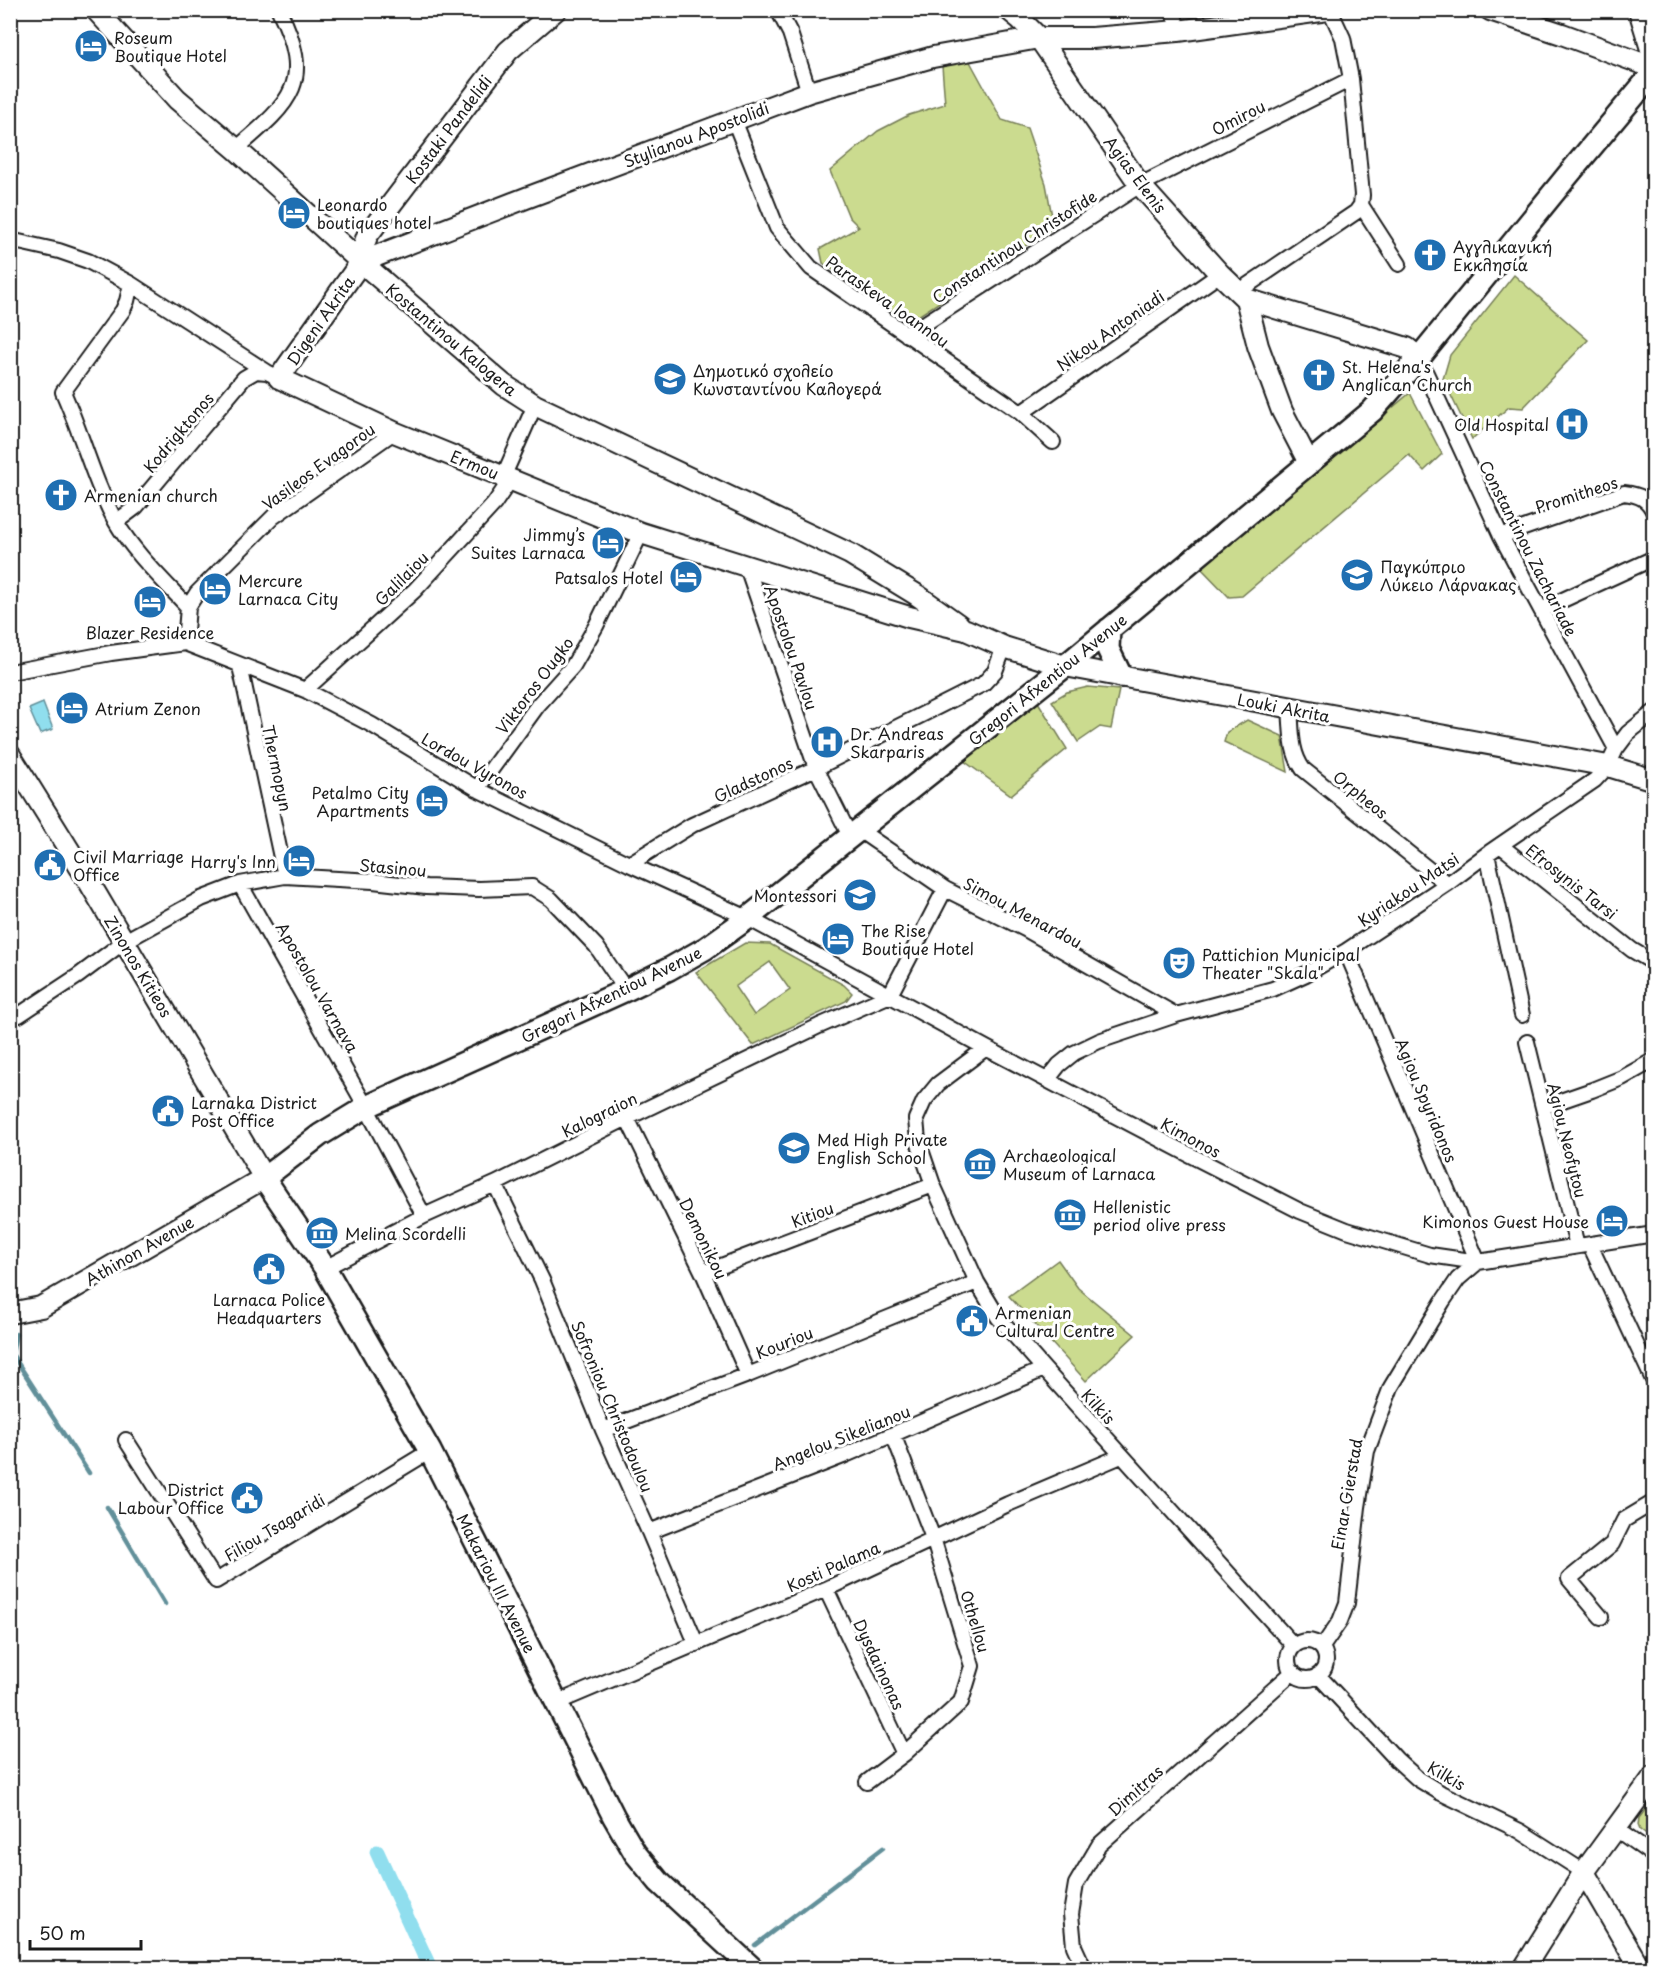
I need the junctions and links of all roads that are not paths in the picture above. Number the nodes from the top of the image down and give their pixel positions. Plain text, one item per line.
1 (96, 10) edge
2 (279, 10) edge
3 (556, 10) edge
4 (778, 10) edge
5 (1009, 10) edge
6 (1173, 10) edge
7 (1329, 10) edge
8 (1490, 10) edge
9 (1639, 10) edge
10 (1178, 31) junction
11 (1040, 38) junction
12 (1653, 58) edge
13 (1653, 68) edge
14 (1653, 72) edge
15 (1351, 79) junction
16 (809, 92) junction
17 (734, 120) junction
18 (236, 149) junction
19 (1140, 185) junction
20 (1361, 205) junction
21 (10, 240) edge
22 (361, 262) junction
23 (1399, 264) dead end
24 (1220, 274) junction
25 (131, 284) junction
26 (1242, 295) junction
27 (907, 335) junction
28 (1419, 358) junction
29 (273, 375) junction
30 (535, 405) junction
31 (1021, 413) junction
32 (394, 432) junction
33 (1053, 442) dead end
34 (1309, 463) junction
35 (507, 477) junction
36 (1653, 513) edge
37 (116, 522) junction
38 (641, 533) junction
39 (1501, 536) junction
40 (1653, 558) edge
41 (747, 567) junction
42 (917, 595) junction
43 (188, 607) junction
44 (1541, 610) junction
45 (909, 617) junction
46 (1109, 629) junction
47 (966, 630) junction
48 (185, 643) junction
49 (1004, 646) junction
50 (240, 666) junction
51 (1065, 666) junction
52 (10, 672) edge
53 (1121, 676) junction
54 (305, 690) junction
55 (1290, 708) junction
56 (1653, 712) edge
57 (1612, 758) junction
58 (12, 759) edge
59 (816, 768) junction
60 (1653, 780) edge
61 (477, 789) junction
62 (855, 833) junction
63 (1500, 845) junction
64 (1487, 854) junction
65 (629, 864) junction
66 (285, 876) junction
67 (240, 884) junction
68 (1447, 884) junction
69 (945, 889) junction
70 (748, 918) junction
71 (125, 941) junction
72 (1346, 951) junction
73 (1653, 963) edge
74 (626, 990) junction
75 (890, 995) junction
76 (19, 1015) dead end
77 (1176, 1015) junction
78 (1522, 1015) dead end
79 (1527, 1042) dead end
80 (986, 1048) junction
81 (1652, 1062) edge
82 (1048, 1079) junction
83 (366, 1107) junction
84 (1543, 1107) junction
85 (627, 1118) junction
86 (264, 1178) junction
87 (495, 1184) junction
88 (933, 1185) junction
89 (424, 1216) junction
90 (1653, 1234) edge
91 (1584, 1246) junction
92 (1478, 1262) junction
93 (325, 1268) junction
94 (703, 1273) junction
95 (977, 1282) junction
96 (10, 1313) edge
97 (1044, 1370) junction
98 (748, 1375) junction
99 (1653, 1379) edge
100 (603, 1430) junction
101 (893, 1434) junction
102 (126, 1440) dead end
103 (430, 1451) junction
104 (1121, 1456) junction
105 (1653, 1502) edge
106 (649, 1532) junction
107 (933, 1538) junction
108 (826, 1589) junction
109 (1601, 1617) dead end
110 (696, 1643) junction
111 (1294, 1646) junction
112 (1322, 1647) junction
113 (1293, 1672) junction
114 (1318, 1675) junction
115 (556, 1703) junction
116 (904, 1754) junction
117 (1653, 1776) edge
118 (867, 1782) dead end
119 (1616, 1828) junction
120 (1653, 1856) edge
121 (1584, 1872) junction
122 (752, 1968) edge
123 (1084, 1968) edge
124 (1524, 1968) edge
125 (1640, 1968) edge

1 - 18 street, Kostantinou Kalogera
2 - 18 street
3 - 22 street, Kostaki Pandelidi
4 - 16 street
5 - 11 street, Agias Elenis
6 - 10 street
7 - 10 street, Stylianou Apostolidi
7 - 15 street
8 - 13 street
9 - 12 street
10 - 11 street, Stylianou Apostolidi
11 - 16 street, Stylianou Apostolidi
11 - 19 street, Agias Elenis
14 - 28 main road, Gregori Afxentiou Avenue
15 - 19 street, Omirou
15 - 20 street
16 - 17 street, Stylianou Apostolidi
17 - 22 street, Stylianou Apostolidi
17 - 27 street, Paraskeva Ioannou
18 - 22 street, Kostantinou Kalogera
19 - 24 street, Agias Elenis
19 - 27 street, Constantinou Christofide
20 - 23 street
20 - 26 street
21 - 25 street, Ermou
22 - 29 street, Digeni Akrita
22 - 30 street, Kostantinou Kalogera
24 - 26 street, Agias Elenis
24 - 31 street, Nikou Antoniadi
25 - 29 street, Ermou
25 - 37 street
26 - 28 street, Agias Elenis
26 - 34 street
27 - 31 street, Paraskeva Ioannou
28 - 34 main road, Gregori Afxentiou Avenue
28 - 39 street, Constantinou Zachariade
29 - 32 street, Ermou
29 - 37 street, Kodrigktonos
30 - 35 street, Galilaiou
30 - 42 street, Kostantinou Kalogera
31 - 33 street, Paraskeva Ioannou
32 - 35 street, Ermou
32 - 43 street, Vasileos Evagorou
34 - 46 main road, Gregori Afxentiou Avenue
35 - 38 street, Ermou
35 - 54 street, Galilaiou
36 - 39 street, Promitheos
37 - 43 street
38 - 41 street, Ermou
38 - 61 street, Viktoros Ougko
39 - 44 street, Constantinou Zachariade
40 - 44 street
41 - 45 street, Ermou
41 - 59 street, Apostolou Pavlou
42 - 45 street
42 - 47 street, Kostantinou Kalogera
43 - 48 street
44 - 57 street, Constantinou Zachariade
45 - 47 street, Ermou
46 - 51 main road, Gregori Afxentiou Avenue
46 - 53 main road
47 - 49 street, Louki Akrita
48 - 50 street, Lordou Vyronos
48 - 52 street
49 - 51 street, Louki Akrita
49 - 59 street, Gladstonos
50 - 54 street, Lordou Vyronos
50 - 66 street, Thermopyn
51 - 53 street, Louki Akrita
51 - 62 main road, Gregori Afxentiou Avenue
53 - 55 street, Louki Akrita
54 - 61 street, Lordou Vyronos
55 - 57 street, Louki Akrita
55 - 68 street, Orpheos
56 - 57 street, Kyriakou Matsi
57 - 60 street, Louki Akrita
57 - 63 street, Kyriakou Matsi
58 - 71 street, Zinonos Kitieos
59 - 62 street, Apostolou Pavlou
59 - 65 street, Gladstonos
61 - 65 street, Lordou Vyronos
62 - 69 street, Simou Menardou
62 - 70 main road, Gregori Afxentiou Avenue
63 - 64 street, Kyriakou Matsi
63 - 73 street, Efrosynis Tarsi
64 - 68 street, Kyriakou Matsi
64 - 78 street
65 - 70 street, Lordou Vyronos
66 - 67 street, Stasinou
66 - 74 street, Stasinou
67 - 71 street, Stasinou
67 - 83 street, Apostolou Varnava
68 - 72 street, Kyriakou Matsi
69 - 75 street
69 - 77 street, Simou Menardou
70 - 74 main road, Gregori Afxentiou Avenue
70 - 75 street, Kimonos
71 - 76 street, Stasinou
71 - 86 street, Zinonos Kitieos
72 - 77 street, Kyriakou Matsi
72 - 92 street, Agiou Spyridonos
74 - 83 main road, Gregori Afxentiou Avenue
75 - 80 street, Kimonos
75 - 85 street, Kalograion
77 - 82 street, Kyriakou Matsi
79 - 84 street, Agiou Neofytou
80 - 82 street, Kimonos
80 - 88 street, Kilkis
81 - 84 street
82 - 92 street, Kimonos
83 - 86 main road, Gregori Afxentiou Avenue
83 - 89 street, Apostolou Varnava
84 - 91 street, Agiou Neofytou
85 - 87 street, Kalograion
85 - 94 street, Demonikou
86 - 93 main road, Makariou III Avenue
86 - 96 street, Athinon Avenue
87 - 89 street, Kalograion
87 - 100 street, Sofroniou Christodoulou
88 - 94 street, Kitiou
88 - 95 street, Kilkis
89 - 93 street, Kalograion
90 - 91 street, Kimonos
91 - 92 street, Kimonos
91 - 99 street, Agiou Neofytou
92 - 112 street, Einar Gierstad
93 - 103 main road, Makariou III Avenue
94 - 98 street, Demonikou
95 - 97 street, Kilkis
95 - 98 street, Kouriou
97 - 101 street, Angelou Sikelianou
97 - 104 street, Kilkis
98 - 100 street, Kouriou
100 - 106 street, Sofroniou Christodoulou
101 - 106 street, Angelou Sikelianou
101 - 107 street, Othellou
102 - 103 street, Filiou Tsagaridi
103 - 115 main road, Makariou III Avenue
104 - 107 street, Kosti Palama
104 - 111 street, Kilkis
105 - 109 street
106 - 110 street, Sofroniou Christodoulou
107 - 108 street, Kosti Palama
107 - 116 street, Othellou
108 - 110 street, Kosti Palama
108 - 116 street, Dysdainonas
110 - 115 street, Kosti Palama
111 - 112 street
111 - 113 street
112 - 114 street
113 - 114 street
113 - 123 street, Dimitras
114 - 121 street, Kilkis
115 - 122 main road, Makariou III Avenue
116 - 118 street, Othellou
117 - 119 street
119 - 120 street
119 - 121 street
121 - 124 street
121 - 125 street

